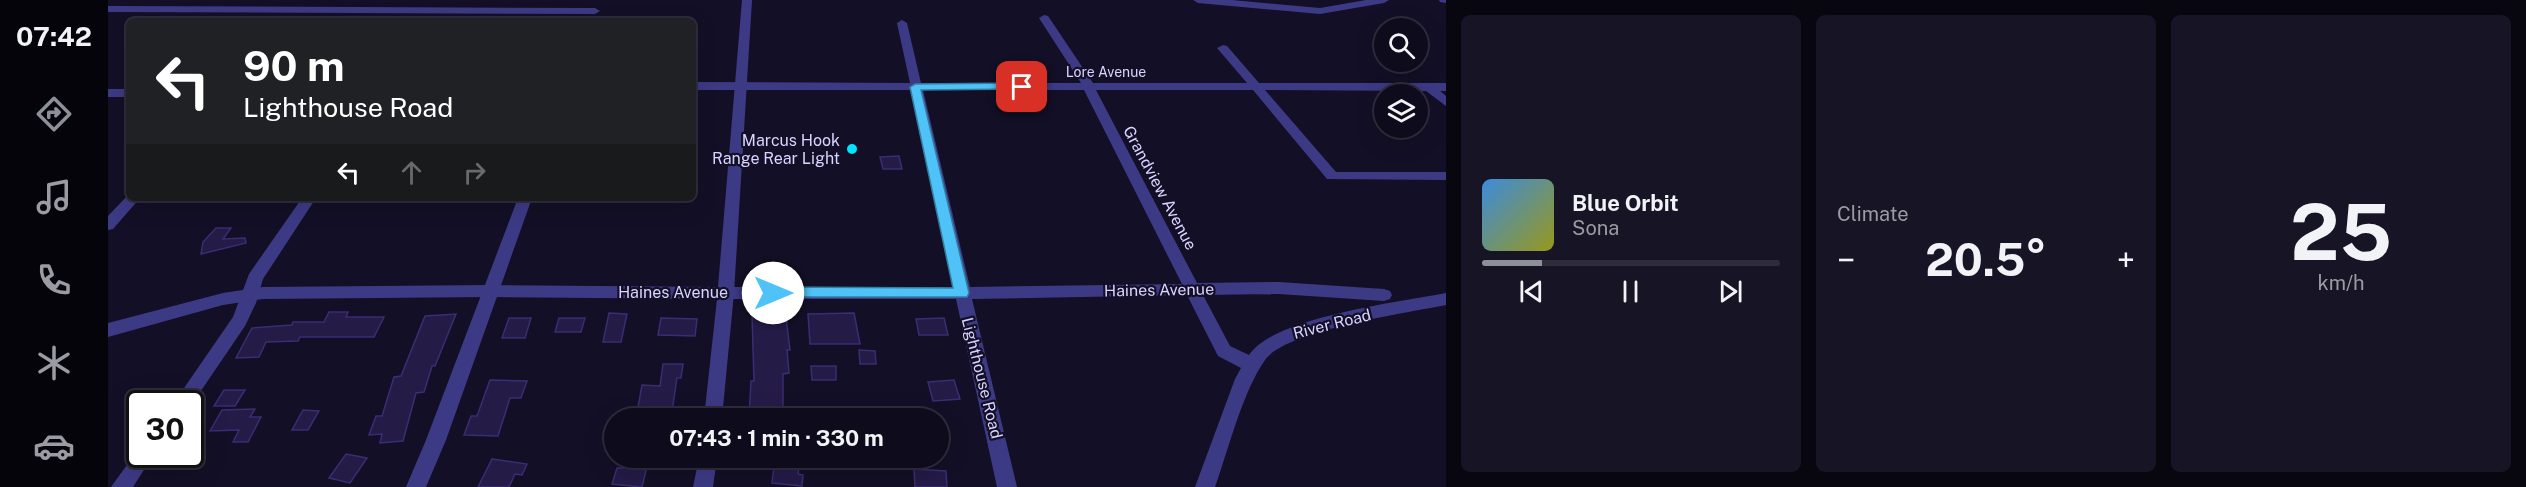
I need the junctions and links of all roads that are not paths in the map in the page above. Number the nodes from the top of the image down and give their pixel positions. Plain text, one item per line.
1 (599, 0) edge
2 (747, 0) edge
3 (1198, 0) edge
4 (1383, 0) edge
5 (108, 9) edge
6 (306, 10) junction
7 (593, 16) edge
8 (299, 18) edge
9 (1044, 18) dead end
10 (902, 23) dead end
11 (1223, 48) dead end
12 (696, 86) edge
13 (740, 86) junction
14 (915, 87) junction
15 (1086, 87) junction
16 (1256, 87) junction
17 (1429, 87) junction
18 (1446, 87) edge
19 (108, 93) edge
20 (126, 93) edge
21 (1446, 102) edge
22 (1446, 176) edge
23 (130, 201) edge
24 (307, 201) edge
25 (524, 201) edge
26 (108, 225) edge
27 (1192, 289) junction
28 (490, 291) junction
29 (726, 293) junction
30 (962, 293) junction
31 (250, 294) junction
32 (1384, 295) dead end
33 (1446, 299) edge
34 (108, 330) edge
35 (1252, 365) junction
36 (192, 390) edge
37 (714, 408) edge
38 (135, 468) edge
39 (706, 468) edge
40 (121, 487) edge
41 (416, 487) edge
42 (703, 487) edge
43 (1006, 487) edge
44 (1205, 487) edge

1 - 7 street
2 - 13 street
3 - 4 street
5 - 6 street
6 - 7 street
6 - 8 street
9 - 15 street, Grandview Avenue
10 - 14 street, Lighthouse Road
11 - 16 street
12 - 13 street, Lore Avenue
13 - 14 street, Lore Avenue
13 - 29 street
14 - 15 street, Lore Avenue
14 - 30 street, Lighthouse Road
15 - 16 street, Lore Avenue
15 - 27 street, Grandview Avenue
16 - 17 street, Lore Avenue
16 - 22 street
17 - 18 street, Lore Avenue
17 - 21 street
19 - 20 street
23 - 26 street
24 - 31 street
25 - 28 street
27 - 30 street, Haines Avenue
27 - 32 street, Haines Avenue
27 - 35 street, Grandview Avenue
28 - 29 street, Haines Avenue
28 - 31 street, Haines Avenue
28 - 41 street
29 - 30 street, Haines Avenue
29 - 37 street
30 - 43 street, Lighthouse Road
31 - 34 street, Haines Avenue
31 - 36 street
33 - 35 street, River Road
35 - 44 street, River Road
38 - 40 street
39 - 42 street

